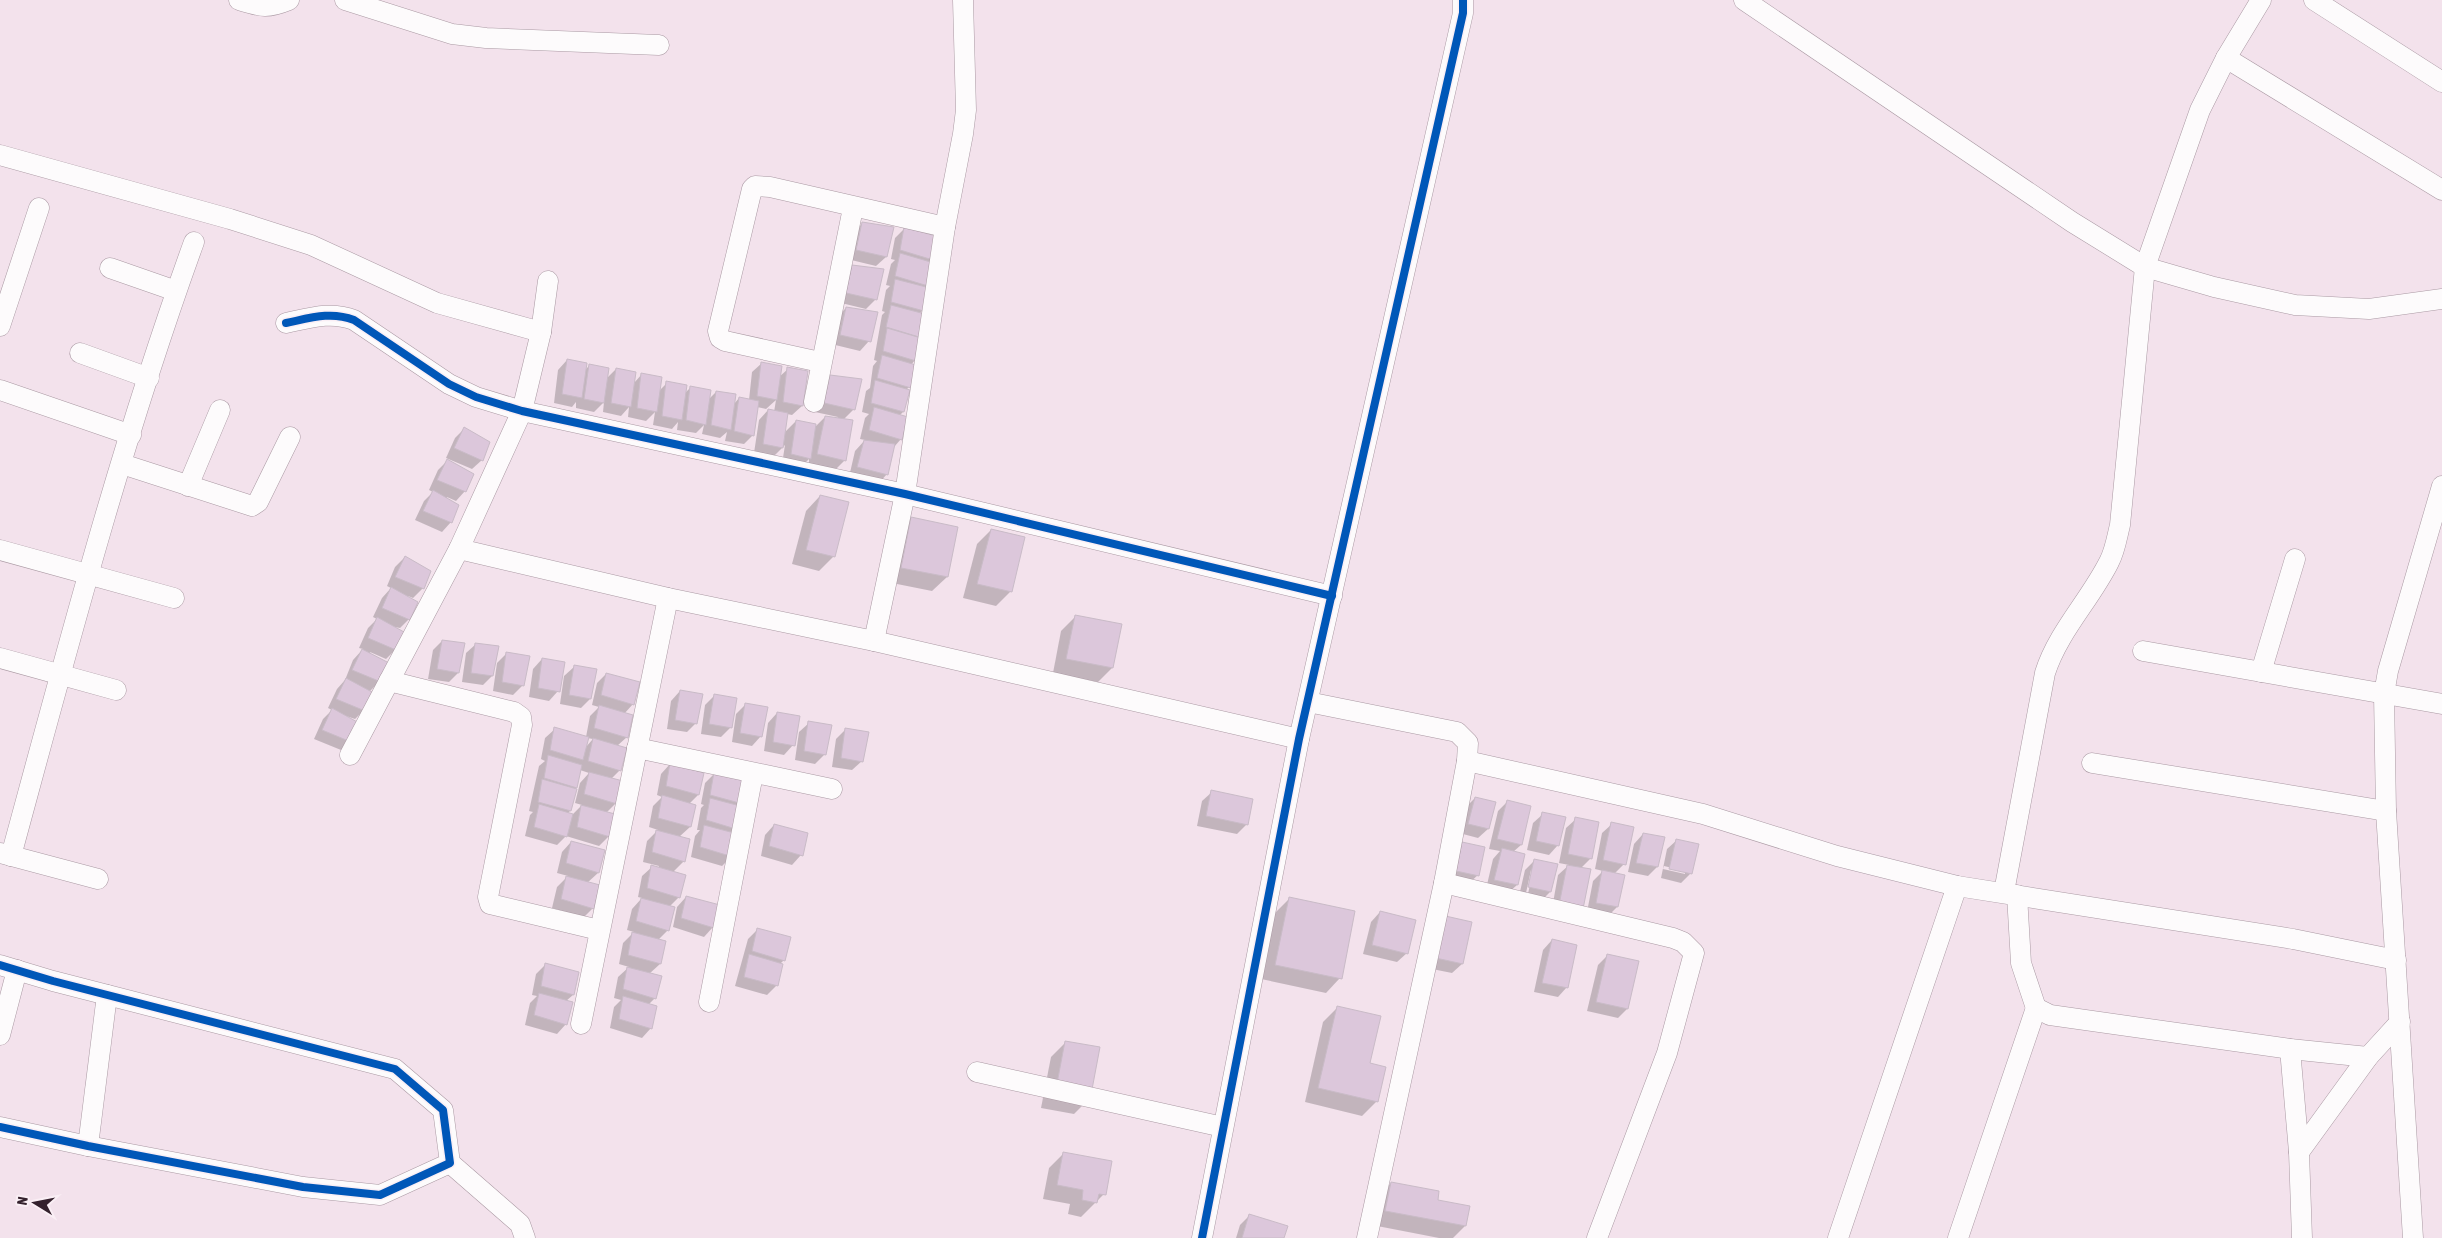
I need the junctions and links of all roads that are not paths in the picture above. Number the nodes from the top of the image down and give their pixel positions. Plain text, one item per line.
1 (239, 0) edge
2 (289, 0) edge
3 (345, 0) edge
4 (963, 0) edge
5 (1463, 0) edge
6 (1744, 0) edge
7 (2261, 0) edge
8 (2314, 0) edge
9 (659, 45) dead end
10 (2226, 58) junction
11 (2442, 82) edge
12 (0, 155) edge
13 (2442, 190) edge
14 (39, 208) dead end
15 (853, 208) junction
16 (945, 227) junction
17 (194, 242) dead end
18 (2145, 267) junction
19 (110, 268) dead end
20 (548, 281) dead end
21 (176, 291) junction
22 (2442, 299) edge
23 (286, 323) dead end
24 (0, 326) edge
25 (541, 332) junction
26 (80, 353) dead end
27 (820, 362) junction
28 (149, 378) junction
29 (0, 390) edge
30 (814, 402) dead end
31 (220, 410) dead end
32 (522, 411) junction
33 (131, 434) junction
34 (290, 437) dead end
35 (122, 464) junction
36 (188, 486) junction
37 (2442, 486) edge
38 (905, 494) junction
39 (459, 549) junction
40 (0, 550) edge
41 (2295, 559) dead end
42 (87, 576) junction
43 (1332, 596) junction
44 (174, 598) dead end
45 (668, 598) junction
46 (874, 641) junction
47 (2143, 651) dead end
48 (0, 658) edge
49 (2261, 672) junction
50 (60, 676) junction
51 (389, 681) junction
52 (116, 690) dead end
53 (2384, 694) junction
54 (1308, 702) junction
55 (2442, 704) edge
56 (1299, 739) junction
57 (637, 748) junction
58 (350, 755) dead end
59 (1467, 762) junction
60 (2092, 762) dead end
61 (753, 774) junction
62 (832, 789) dead end
63 (2386, 811) junction
64 (6, 854) edge
65 (98, 878) dead end
66 (1444, 883) junction
67 (1957, 886) junction
68 (2011, 893) junction
69 (599, 930) junction
70 (2396, 960) junction
71 (8, 968) edge
72 (107, 995) junction
73 (708, 1002) dead end
74 (2036, 1008) junction
75 (2400, 1022) junction
76 (580, 1024) dead end
77 (0, 1035) edge
78 (2290, 1049) junction
79 (2368, 1057) junction
80 (977, 1072) dead end
81 (0, 1127) edge
82 (1223, 1127) junction
83 (88, 1146) junction
84 (2299, 1152) junction
85 (450, 1163) junction
86 (525, 1238) edge
87 (1202, 1238) edge
88 (1367, 1238) edge
89 (1597, 1238) edge
90 (1838, 1238) edge
91 (1958, 1238) edge
92 (2302, 1238) edge
93 (2413, 1238) edge

1 - 2 street
3 - 9 street
4 - 16 street
5 - 43 street
6 - 18 street
7 - 10 street
8 - 11 street
10 - 13 street
10 - 18 street
12 - 25 street
14 - 24 street
15 - 16 street
15 - 27 street
15 - 27 street
16 - 38 street
17 - 21 street
18 - 22 street
18 - 68 street
19 - 21 street
20 - 25 street
21 - 28 street
23 - 32 street
25 - 32 street
26 - 28 street
27 - 30 street
28 - 33 street
29 - 33 street
31 - 36 street
32 - 38 street
32 - 39 street
33 - 35 street
34 - 36 street
35 - 36 street
35 - 42 street
37 - 53 street
38 - 43 street
38 - 46 street
39 - 45 street
39 - 51 street
40 - 42 street
41 - 49 street
42 - 44 street
42 - 50 street
43 - 54 street
45 - 46 street
45 - 57 street
46 - 56 street
47 - 49 street
48 - 50 street
49 - 53 street
50 - 52 street
50 - 64 street
51 - 58 street
51 - 69 street
53 - 55 street
53 - 63 street
54 - 56 street
54 - 59 street
56 - 82 street
57 - 61 street
57 - 69 street
59 - 66 street
59 - 67 street
60 - 63 street
61 - 62 street
61 - 73 street
63 - 70 street
64 - 65 street
66 - 88 street
66 - 89 street
67 - 68 street
67 - 90 street
68 - 70 street
68 - 74 street
69 - 76 street
70 - 75 street
71 - 72 street
71 - 77 street
72 - 83 street
72 - 85 street
74 - 78 street
74 - 91 street
75 - 79 street
75 - 93 street
78 - 79 street
78 - 84 street
79 - 84 street
80 - 82 street
81 - 83 street
82 - 87 street
83 - 85 street
84 - 92 street
85 - 86 street

